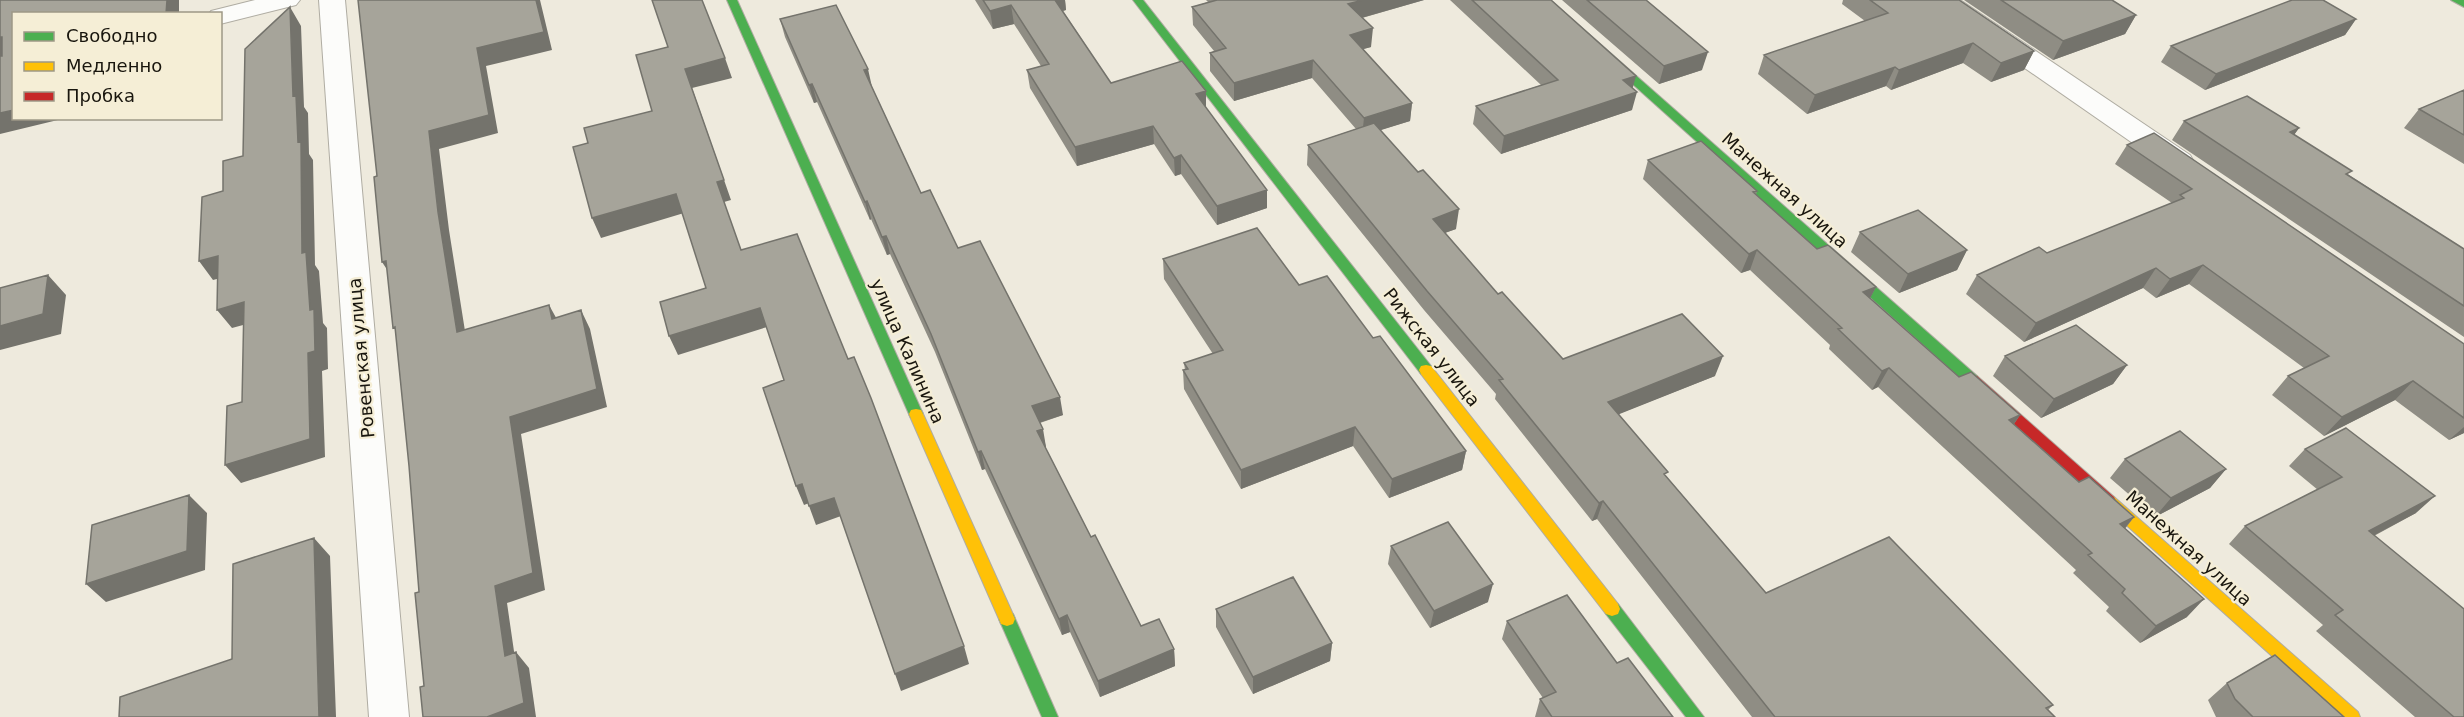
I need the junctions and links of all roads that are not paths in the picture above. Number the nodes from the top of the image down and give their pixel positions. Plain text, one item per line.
1 (287, 0) edge
2 (332, 0) edge
3 (732, 0) edge
4 (1138, 0) edge
5 (1544, 0) edge
6 (1943, 0) edge
7 (2456, 0) edge
8 (2464, 4) edge
9 (222, 16) edge
10 (2199, 175) edge
11 (389, 717) edge
12 (1050, 717) edge
13 (1696, 717) edge
14 (2352, 717) edge

1 - 9 street
2 - 11 street, Ровенская улица
3 - 12 street, улица Калинина
4 - 13 street, Рижская улица
5 - 14 street, Манежная улица
6 - 10 street
7 - 8 street

